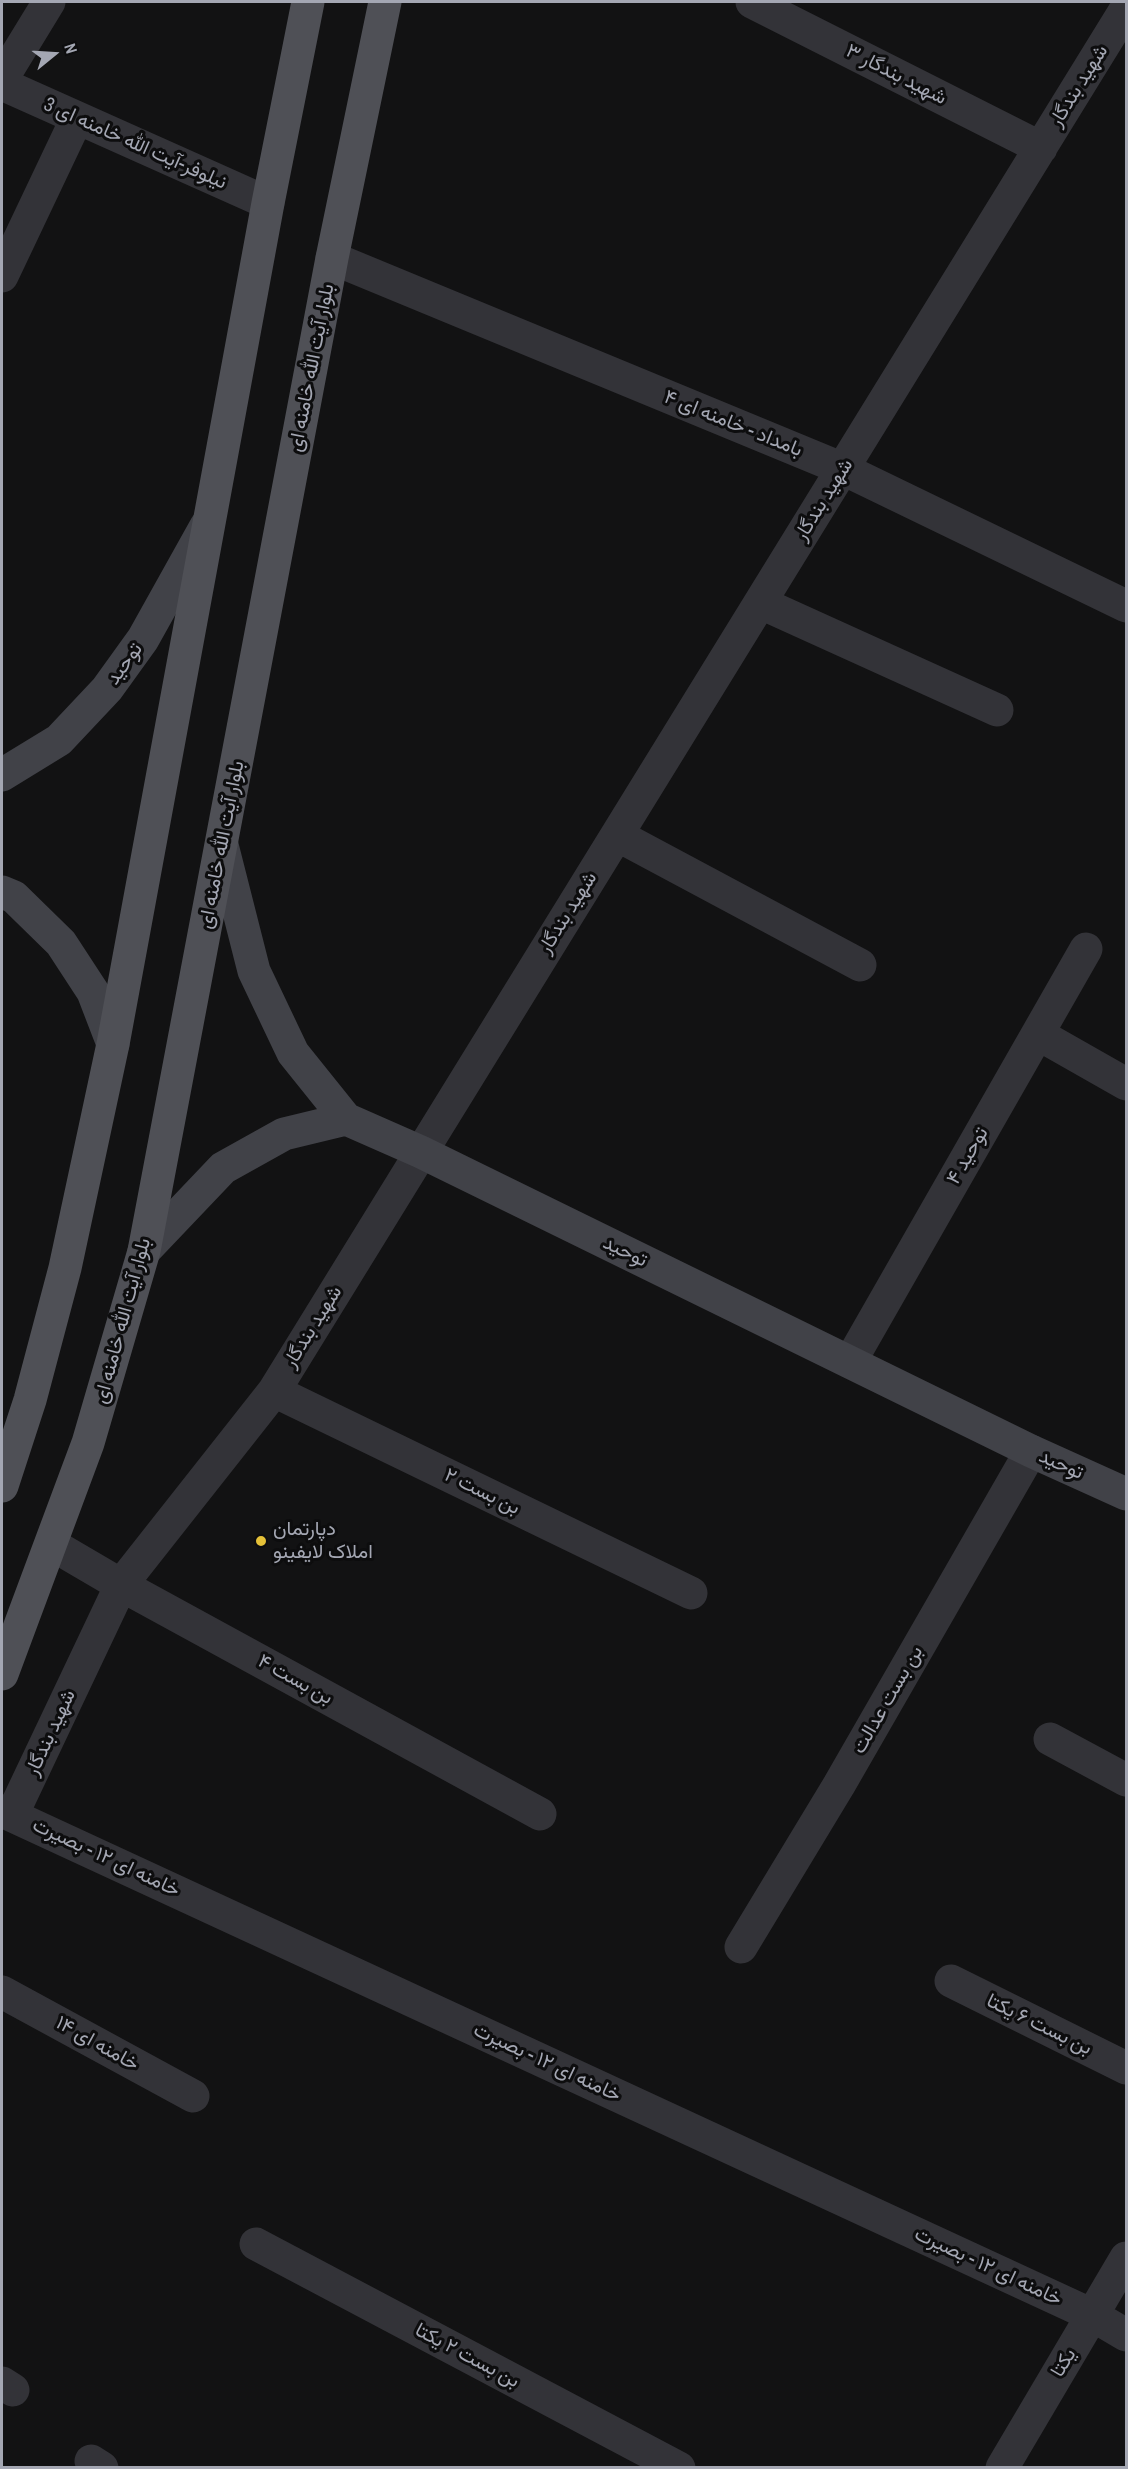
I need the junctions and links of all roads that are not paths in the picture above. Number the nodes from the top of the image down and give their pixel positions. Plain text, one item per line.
1 (49, 2) edge
2 (309, 2) edge
3 (385, 2) edge
4 (752, 2) edge
5 (1126, 9) edge
6 (2, 79) edge
7 (2, 84) edge
8 (77, 118) junction
9 (1041, 148) junction
10 (268, 203) junction
11 (332, 258) junction
12 (2, 276) edge
13 (843, 469) junction
14 (210, 519) junction
15 (761, 603) junction
16 (1126, 606) edge
17 (997, 710) dead end
18 (2, 775) edge
19 (617, 835) junction
20 (222, 845) junction
21 (2, 892) edge
22 (1086, 949) dead end
23 (860, 965) dead end
24 (1038, 1034) junction
25 (113, 1044) junction
26 (1126, 1084) edge
27 (346, 1119) junction
28 (421, 1152) junction
29 (144, 1251) junction
30 (850, 1362) junction
31 (274, 1391) junction
32 (1031, 1451) junction
33 (2, 1486) edge
34 (1126, 1494) edge
35 (51, 1544) junction
36 (122, 1585) junction
37 (690, 1593) dead end
38 (2, 1674) edge
39 (1050, 1739) dead end
40 (1126, 1780) edge
41 (7, 1813) edge
42 (540, 1814) dead end
43 (741, 1947) dead end
44 (951, 1981) dead end
45 (2, 1992) edge
46 (1126, 2068) edge
47 (193, 2096) dead end
48 (256, 2244) dead end
49 (1126, 2258) edge
50 (1092, 2315) junction
51 (1126, 2335) edge
52 (679, 2468) edge
53 (1002, 2468) edge

1 - 6 street
2 - 10 main road
3 - 11 main road, بلوار آیت الله خامنه ای
4 - 9 street, شهید بندگار ۳
5 - 9 street, شهید بندگار
7 - 8 street, نیلوفر-آیت الله خامنه ای 3
8 - 10 street, نیلوفر-آیت الله خامنه ای 3
8 - 12 street
9 - 13 street, شهید بندگار
10 - 14 main road
11 - 13 street, بامداد - خامنه ای ۴
11 - 20 main road, بلوار آیت الله خامنه ای
13 - 15 street, شهید بندگار
13 - 16 street, بامداد - خامنه ای ۴
14 - 18 street, توحید
14 - 25 main road
15 - 17 street
15 - 19 street, شهید بندگار
19 - 23 street
19 - 28 street, شهید بندگار
20 - 27 street
20 - 29 main road, بلوار آیت الله خامنه ای
21 - 25 street
22 - 24 street, توحید ۴
24 - 26 street
24 - 30 street, توحید ۴
25 - 33 main road
27 - 28 street, توحید
27 - 29 street
28 - 30 street, توحید
28 - 31 street, شهید بندگار
29 - 35 main road, بلوار آیت الله خامنه ای
30 - 32 street, توحید
31 - 36 street, شهید بندگار
31 - 37 street, بن بست ۲
32 - 34 street, توحید
32 - 43 street, بن بست عدالت
35 - 36 street, بن بست ۴
35 - 38 main road, بلوار آیت الله خامنه ای
36 - 41 street, شهید بندگار
36 - 42 street, بن بست ۴
39 - 40 street
41 - 50 street, خامنه ای ۱۲ - بصیرت
44 - 46 street, بن بست ۶ یکتا
45 - 47 street, خامنه ای ۱۴
48 - 52 street, بن بست ۲ یکتا
49 - 50 street, یکتا
50 - 51 street, خامنه ای ۱۲ - بصیرت
50 - 53 street, یکتا

